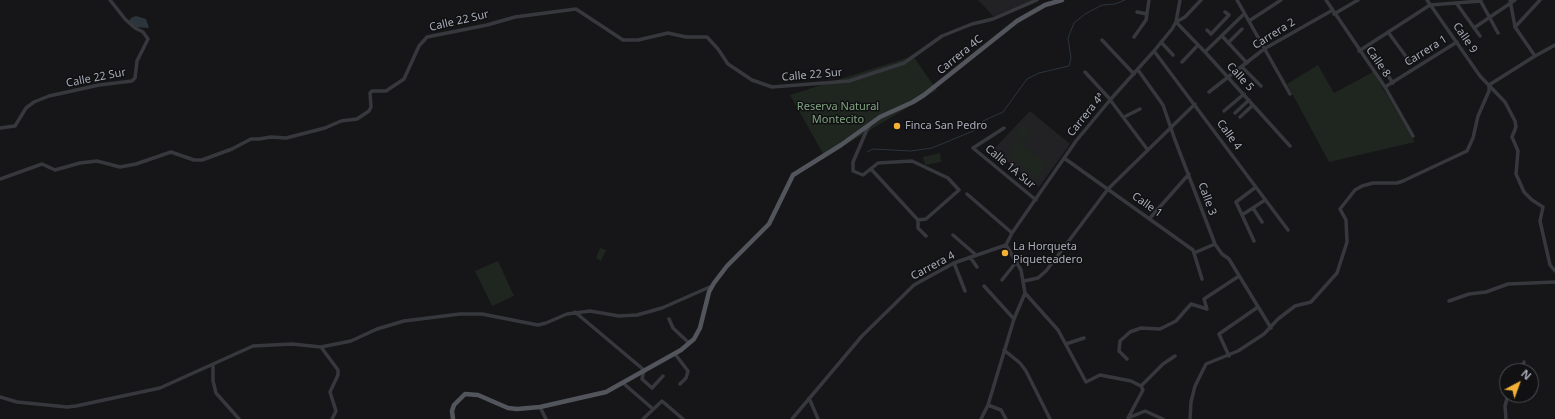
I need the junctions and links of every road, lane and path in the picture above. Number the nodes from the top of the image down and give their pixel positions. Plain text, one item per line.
1 (110, 0) edge
2 (1037, 0) edge
3 (1062, 0) edge
4 (1149, 0) edge
5 (1180, 0) edge
6 (1201, 0) edge
7 (1237, 0) edge
8 (1281, 0) edge
9 (1326, 0) edge
10 (1358, 0) edge
11 (1427, 0) edge
12 (1515, 0) edge
13 (1540, 0) edge
14 (1481, 1) edge
15 (1510, 1) edge
16 (1457, 4) junction
17 (1430, 5) junction
18 (1331, 11) junction
19 (1137, 12) dead end
20 (1225, 12) dead end
21 (1147, 14) junction
22 (1244, 14) junction
23 (1334, 14) junction
24 (1489, 17) junction
25 (1249, 21) junction
26 (1176, 22) junction
27 (1220, 25) junction
28 (1515, 27) junction
29 (1474, 28) junction
30 (1242, 29) dead end
31 (1206, 30) dead end
32 (1226, 31) junction
33 (1388, 32) junction
34 (1498, 33) dead end
35 (1222, 36) junction
36 (1480, 36) dead end
37 (1134, 37) dead end
38 (1102, 40) dead end
39 (1162, 42) junction
40 (1457, 42) junction
41 (1228, 43) junction
42 (1198, 45) junction
43 (1555, 45) edge
44 (1264, 49) junction
45 (1154, 51) junction
46 (1359, 51) junction
47 (1205, 52) junction
48 (1173, 55) dead end
49 (1535, 56) junction
50 (1182, 62) dead end
51 (1410, 62) dead end
52 (1247, 63) junction
53 (1242, 67) junction
54 (1382, 67) dead end
55 (1138, 70) junction
56 (1085, 72) dead end
57 (1134, 74) junction
58 (1229, 78) junction
59 (1393, 83) junction
60 (1489, 85) junction
61 (1261, 86) dead end
62 (1385, 87) junction
63 (1209, 92) dead end
64 (1244, 94) junction
65 (1290, 94) dead end
66 (1110, 100) junction
67 (1249, 100) junction
68 (1195, 104) junction
69 (1253, 105) junction
70 (1140, 109) dead end
71 (1224, 111) dead end
72 (1235, 113) dead end
73 (1124, 117) junction
74 (1240, 117) dead end
75 (870, 124) junction
76 (1172, 127) junction
77 (0, 128) edge
78 (1004, 128) dead end
79 (1413, 136) dead end
80 (1290, 146) dead end
81 (1147, 149) junction
82 (1064, 158) junction
83 (871, 169) junction
84 (1189, 174) junction
85 (0, 179) edge
86 (1256, 187) junction
87 (1108, 189) junction
88 (967, 194) dead end
89 (1036, 200) junction
90 (1265, 200) junction
91 (1253, 208) junction
92 (1242, 215) junction
93 (1150, 218) junction
94 (918, 220) junction
95 (1262, 222) dead end
96 (1288, 230) dead end
97 (1012, 233) junction
98 (926, 236) dead end
99 (953, 236) dead end
100 (1254, 241) dead end
101 (1214, 244) junction
102 (1006, 245) junction
103 (1194, 253) junction
104 (976, 255) junction
105 (970, 257) junction
106 (1017, 261) junction
107 (954, 263) junction
108 (977, 267) dead end
109 (1555, 271) edge
110 (1239, 276) junction
111 (1202, 279) dead end
112 (1002, 280) dead end
113 (1024, 281) junction
114 (1555, 282) edge
115 (712, 286) junction
116 (984, 286) dead end
117 (965, 292) dead end
118 (1024, 293) junction
119 (1449, 301) dead end
120 (1258, 307) junction
121 (575, 312) junction
122 (669, 319) dead end
123 (1014, 319) junction
124 (1271, 328) junction
125 (1084, 338) dead end
126 (689, 343) junction
127 (1066, 344) junction
128 (321, 347) junction
129 (1004, 350) junction
130 (675, 354) junction
131 (1175, 356) dead end
132 (1229, 356) junction
133 (1127, 359) dead end
134 (213, 364) junction
135 (644, 370) junction
136 (664, 376) dead end
137 (623, 383) junction
138 (680, 384) dead end
139 (1141, 386) junction
140 (0, 397) edge
141 (809, 398) junction
142 (1506, 403) edge
143 (988, 405) junction
144 (540, 407) junction
145 (653, 409) junction
146 (239, 419) edge
147 (332, 419) edge
148 (453, 419) edge
149 (546, 419) edge
150 (643, 419) edge
151 (684, 419) edge
152 (792, 419) edge
153 (818, 419) edge
154 (981, 419) edge
155 (1006, 419) edge
156 (1050, 419) edge
157 (1163, 419) edge
158 (1190, 419) edge
159 (1506, 419) edge

1 - 77 street, Calle 22 Sur
2 - 85 street, Calle 22 Sur
3 - 75 main road, Carrera 4C
4 - 21 street
5 - 26 street, Carrera 4ª
6 - 26 street
7 - 22 street
8 - 25 street
9 - 18 street, Calle 8
10 - 23 street
11 - 17 street, Calle 9
12 - 15 street
13 - 28 street
14 - 16 street
14 - 24 street
15 - 24 street
15 - 28 street
16 - 17 street
16 - 29 street
17 - 33 street
17 - 40 street, Calle 9
18 - 23 street, Calle 8
18 - 44 street, Carrera 2
19 - 21 street
20 - 27 street
21 - 37 street
22 - 25 street
22 - 32 street
23 - 46 street, Calle 8
24 - 29 street
24 - 34 street
25 - 44 street
26 - 39 street, Carrera 4ª
26 - 42 street, Calle 5
27 - 31 street
27 - 32 street
28 - 49 street
29 - 36 street
30 - 41 street
32 - 35 street
33 - 46 street
33 - 51 street
35 - 41 street
35 - 47 street
38 - 57 street
39 - 45 street, Carrera 4ª
39 - 48 street
40 - 59 street, Carrera 1
40 - 60 street, Calle 9
41 - 52 street
42 - 47 street, Calle 5
42 - 50 street
43 - 49 street
44 - 52 street, Carrera 2
44 - 65 street
45 - 55 street, Carrera 4ª
45 - 68 street, Calle 4
46 - 62 street, Calle 8
47 - 58 street, Calle 5
49 - 60 street
52 - 53 street, Carrera 2
53 - 58 street, Carrera 2
53 - 61 street
54 - 59 street
55 - 57 street, Carrera 4ª
55 - 76 street, Calle 3
56 - 66 street
57 - 66 street, Carrera 4ª
58 - 63 street, Carrera 2
58 - 64 street, Calle 5
59 - 62 street, Carrera 1
60 - 109 street, Calle 9
60 - 124 street
62 - 79 street, Calle 8
64 - 67 street, Calle 5
64 - 71 street
66 - 73 street
66 - 82 street, Carrera 4ª
67 - 69 street, Calle 5
67 - 72 street
68 - 76 street
68 - 86 street, Calle 4
69 - 74 street
69 - 80 street, Calle 5
70 - 73 street
73 - 81 street
75 - 83 street
75 - 115 main road, Carrera 4C
76 - 81 street
76 - 84 street, Calle 3
78 - 89 street, Calle 1A Sur
81 - 87 street
82 - 87 street, Calle 1
82 - 89 street, Carrera 4ª
83 - 94 street
83 - 94 street
84 - 93 street
84 - 101 street, Calle 3
86 - 90 street, Calle 4
86 - 92 street
87 - 93 street, Calle 1
87 - 113 street
88 - 97 street
89 - 97 street, Carrera 4ª
90 - 91 street
90 - 96 street, Calle 4
91 - 92 street
91 - 95 street
92 - 100 street
93 - 103 street, Calle 1
94 - 98 street
97 - 102 street, Carrera 4ª
99 - 104 street
101 - 103 street
101 - 110 street, Calle 3
102 - 104 street, Carrera 4
102 - 106 street
103 - 111 street
104 - 105 street, Carrera 4
105 - 107 street, Carrera 4
105 - 108 street
106 - 112 street
106 - 113 street
107 - 117 street
107 - 141 street, Carrera 4
110 - 120 street, Calle 3
110 - 133 street
113 - 118 street
114 - 119 street
115 - 121 street
115 - 126 main road, Carrera 4C
116 - 123 street
118 - 123 street
118 - 127 street
120 - 124 street, Calle 3
120 - 132 street
121 - 128 street
121 - 135 street
122 - 126 street
123 - 129 street
124 - 132 street
125 - 127 street
126 - 130 main road, Carrera 4C
127 - 139 street
128 - 134 street
128 - 147 street
129 - 143 street
129 - 156 street
130 - 135 main road, Carrera 4C
130 - 138 street
131 - 139 street
132 - 158 street
134 - 140 street
134 - 146 street
135 - 136 street
135 - 137 main road, Carrera 4C
137 - 144 main road, Carrera 4C
137 - 145 street
139 - 157 street
141 - 152 street, Carrera 4
141 - 153 street
142 - 159 street
143 - 154 street
143 - 155 street
144 - 148 main road, Carrera 4C
144 - 149 street
145 - 150 street
145 - 151 street

